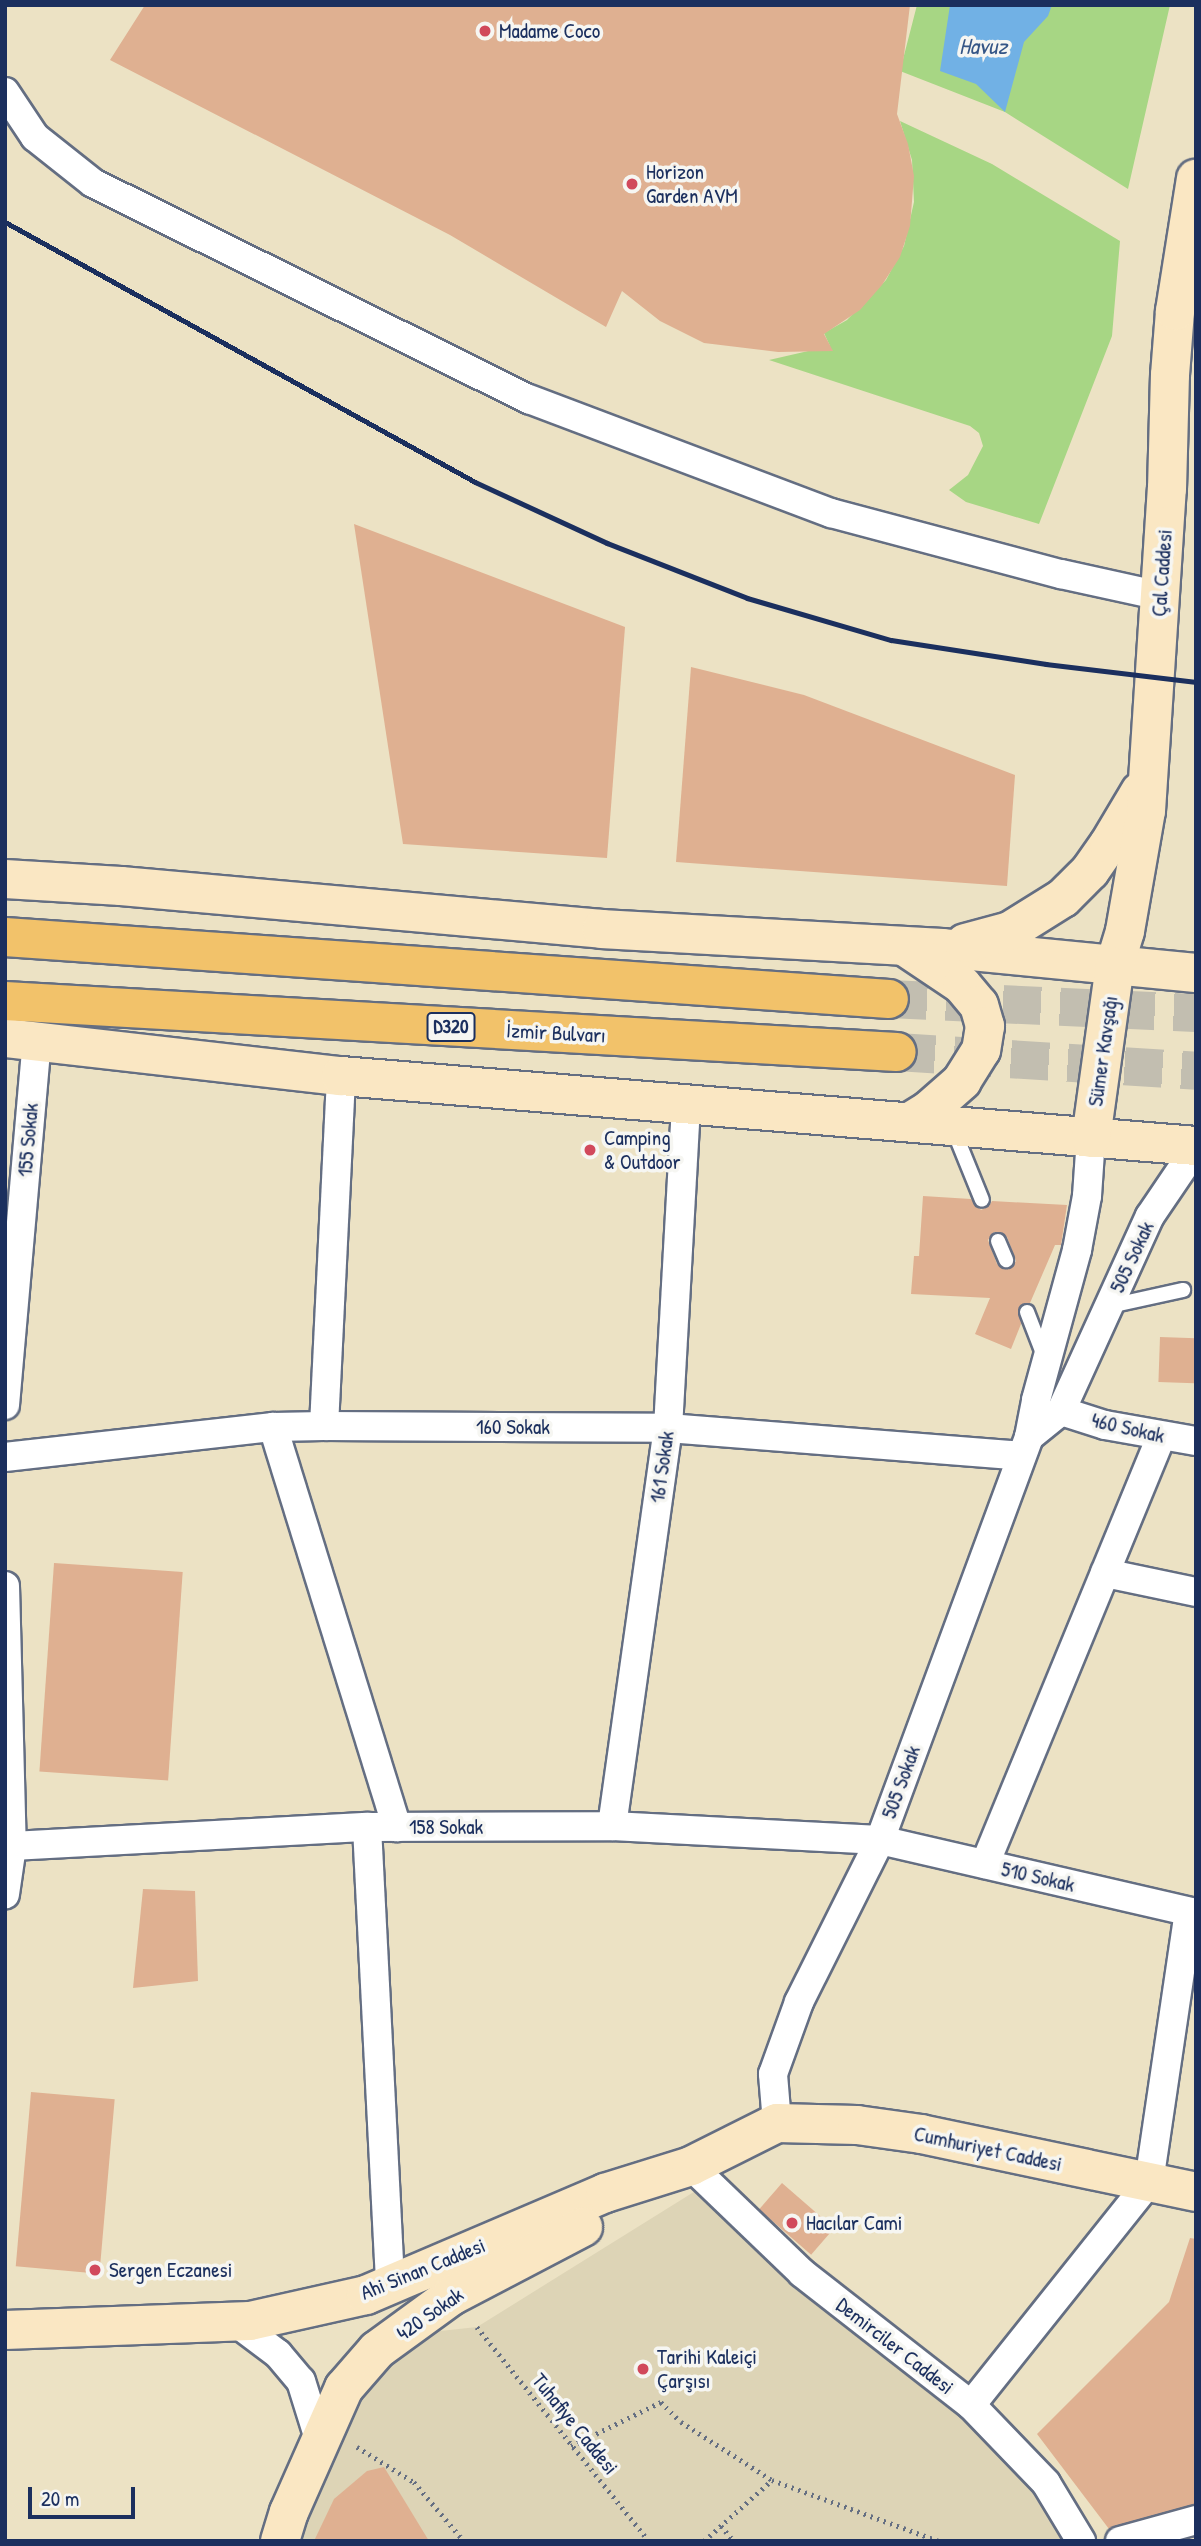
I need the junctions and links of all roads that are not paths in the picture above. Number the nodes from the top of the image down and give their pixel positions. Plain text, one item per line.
1 (5, 92) edge
2 (1196, 179) edge
3 (1161, 596) junction
4 (1148, 774) junction
5 (5, 879) edge
6 (5, 937) edge
7 (904, 946) junction
8 (941, 948) junction
9 (1115, 964) junction
10 (1196, 973) edge
11 (889, 999) tunnel mouth
12 (5, 1001) edge
13 (21, 1040) edge
14 (897, 1052) tunnel mouth
15 (341, 1076) junction
16 (686, 1106) junction
17 (909, 1122) junction
18 (952, 1126) junction
19 (1091, 1138) junction
20 (17, 1141) edge
21 (1196, 1147) edge
22 (982, 1200) dead end
23 (998, 1241) dead end
24 (1006, 1260) dead end
25 (1182, 1290) dead end
26 (1109, 1307) junction
27 (1027, 1312) dead end
28 (1046, 1362) junction
29 (5, 1405) edge
30 (1061, 1412) junction
31 (324, 1426) junction
32 (273, 1427) junction
33 (668, 1428) junction
34 (1161, 1437) junction
35 (1196, 1441) edge
36 (1024, 1447) junction
37 (5, 1457) edge
38 (1105, 1573) junction
39 (5, 1586) edge
40 (1196, 1592) edge
41 (8, 1741) edge
42 (612, 1826) junction
43 (367, 1827) junction
44 (397, 1827) junction
45 (880, 1840) junction
46 (12, 1846) junction
47 (985, 1864) junction
48 (5, 1894) edge
49 (1192, 1913) edge
50 (777, 2123) junction
51 (682, 2170) junction
52 (1149, 2182) junction
53 (1196, 2192) edge
54 (390, 2283) junction
55 (234, 2321) junction
56 (5, 2330) edge
57 (971, 2405) junction
58 (323, 2435) junction
59 (1196, 2520) edge
60 (280, 2541) edge
61 (1081, 2541) edge
62 (1120, 2541) edge

1 - 3 street
2 - 3 main road, Çal Caddesi
3 - 4 main road, Çal Caddesi
4 - 8 main road
4 - 9 main road, Çal Caddesi
5 - 7 main road
6 - 11 main road
7 - 8 main road
7 - 17 main road
8 - 9 main road
9 - 10 main road
9 - 19 main road, Sümer Kavşağı
12 - 14 main road, İzmir Bulvarı / D320
13 - 15 main road
13 - 20 street, 155 Sokak
15 - 16 main road
15 - 31 street
16 - 17 main road
16 - 33 street, 161 Sokak
17 - 18 main road
18 - 19 main road
18 - 22 lane
19 - 21 main road
19 - 28 street, 505 Sokak
20 - 29 street, 155 Sokak
21 - 26 street, 505 Sokak
23 - 24 lane
25 - 26 lane
26 - 30 street, 505 Sokak
27 - 28 lane
28 - 36 street, 505 Sokak
30 - 34 street, 460 Sokak
30 - 36 street, 505 Sokak
31 - 32 street, 160 Sokak
31 - 33 street, 160 Sokak
32 - 37 street, 160 Sokak
32 - 44 street
33 - 36 street, 160 Sokak
33 - 42 street, 161 Sokak
34 - 35 street, 460 Sokak
34 - 38 street
36 - 45 street, 505 Sokak
38 - 40 street
38 - 47 street
39 - 41 street
41 - 46 street
42 - 44 street, 158 Sokak
42 - 45 street, 158 Sokak
43 - 44 street, 158 Sokak
43 - 46 street, 158 Sokak
43 - 54 street
45 - 47 street, 510 Sokak
45 - 50 street, 505 Sokak
46 - 48 street
47 - 49 street, 510 Sokak
49 - 52 street
50 - 51 main road, Ahi Sinan Caddesi
50 - 52 main road, Cumhuriyet Caddesi
51 - 54 main road, Ahi Sinan Caddesi
51 - 57 street, Demirciler Caddesi
51 - 58 main road, 420 Sokak
52 - 53 main road, Cumhuriyet Caddesi
52 - 57 street
54 - 55 main road, Ahi Sinan Caddesi
55 - 56 main road, Ahi Sinan Caddesi
55 - 58 street
57 - 61 street, Demirciler Caddesi
58 - 60 main road, 420 Sokak
59 - 62 street

